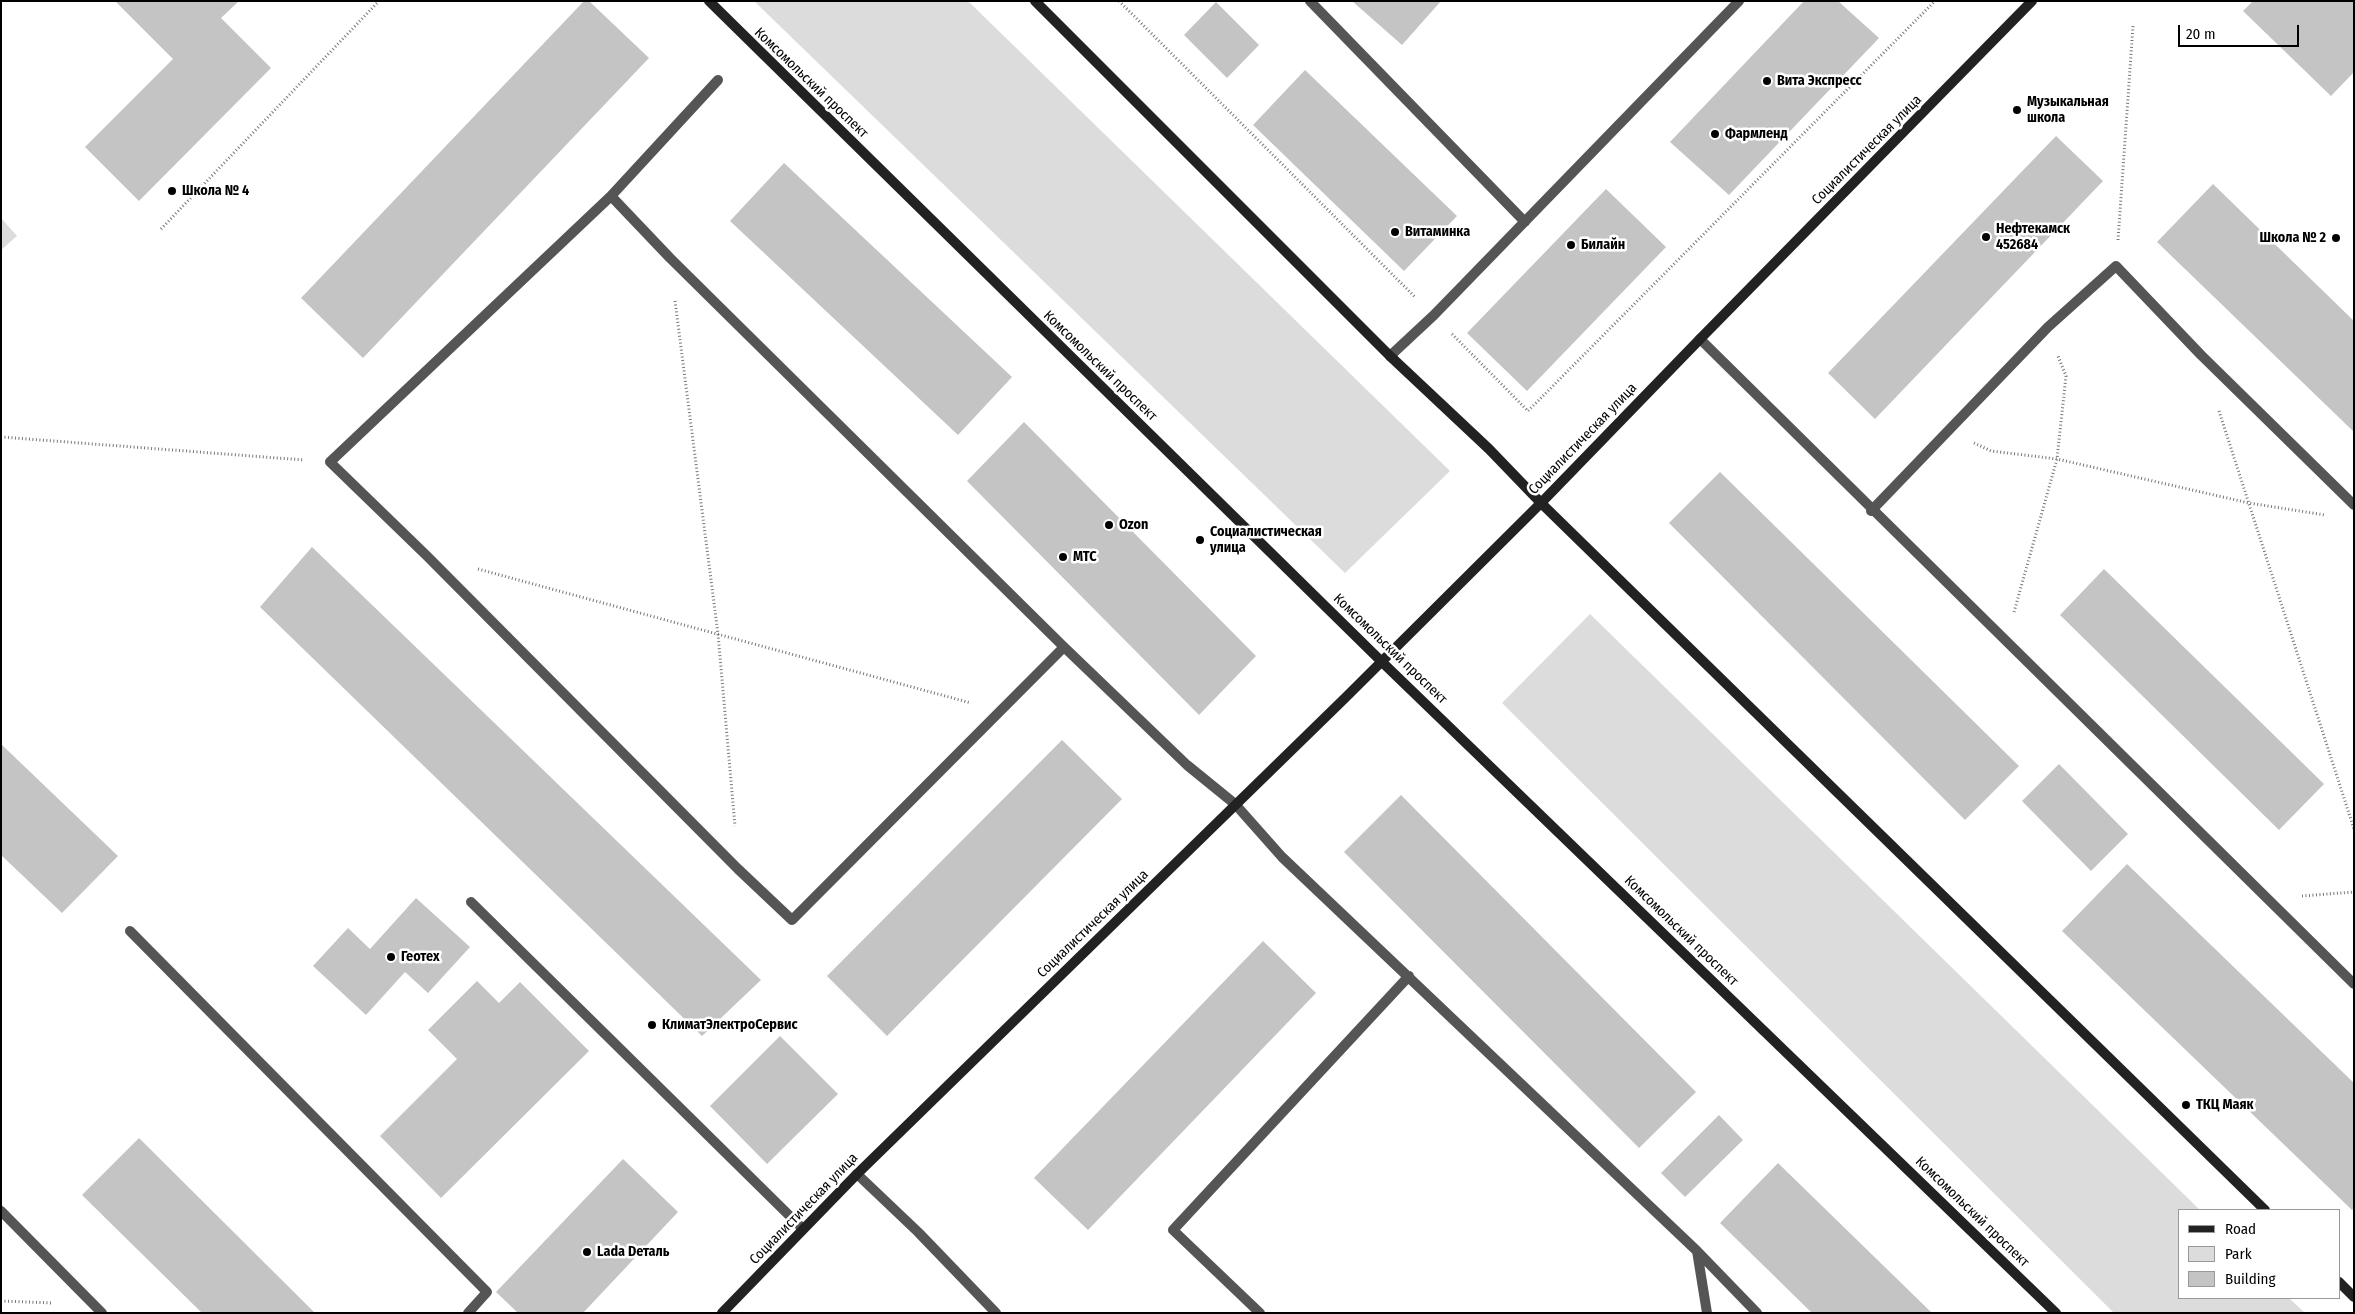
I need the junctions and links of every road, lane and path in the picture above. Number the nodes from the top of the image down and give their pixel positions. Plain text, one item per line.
1 (379, 1) edge
2 (708, 1) edge
3 (1035, 1) edge
4 (1119, 1) edge
5 (1310, 1) edge
6 (1739, 1) edge
7 (1935, 1) edge
8 (2032, 1) edge
9 (2133, 26) dead end
10 (718, 80) dead end
11 (611, 196) junction
12 (1525, 222) junction
13 (160, 229) dead end
14 (670, 258) junction
15 (2116, 266) junction
16 (1434, 315) junction
17 (2048, 327) junction
18 (1700, 339) junction
19 (1390, 356) junction
20 (2216, 402) dead end
21 (1949, 430) junction
22 (1, 437) edge
23 (2057, 459) junction
24 (330, 462) junction
25 (1541, 503) junction
26 (2249, 503) junction
27 (2354, 505) edge
28 (1872, 511) junction
29 (2335, 516) dead end
30 (474, 567) dead end
31 (718, 634) junction
32 (2005, 641) junction
33 (1064, 647) junction
34 (1382, 662) junction
35 (1001, 711) junction
36 (1235, 804) junction
37 (2354, 830) edge
38 (738, 869) junction
39 (2354, 892) edge
40 (2267, 899) junction
41 (471, 902) dead end
42 (130, 931) dead end
43 (1409, 976) junction
44 (2354, 984) edge
45 (857, 1174) junction
46 (2265, 1209) edge
47 (1, 1211) edge
48 (803, 1229) junction
49 (1697, 1251) junction
50 (2340, 1283) edge
51 (2354, 1297) edge
52 (1, 1301) edge
53 (94, 1305) junction
54 (102, 1313) edge
55 (468, 1313) edge
56 (722, 1313) edge
57 (996, 1313) edge
58 (1260, 1313) edge
59 (1707, 1313) edge
60 (1757, 1313) edge
61 (2056, 1313) edge

1 - 13 path
2 - 34 main road, Комсомольский проспект
3 - 19 main road
4 - 16 path
5 - 12 lane
6 - 12 lane
7 - 16 path
8 - 18 main road, Социалистическая улица
9 - 15 path
10 - 11 lane
11 - 14 lane
11 - 24 lane
12 - 16 lane
14 - 31 path
14 - 33 lane
15 - 17 lane
15 - 27 lane
16 - 19 lane
17 - 21 lane
17 - 23 path
18 - 25 main road, Социалистическая улица
18 - 28 lane
19 - 25 main road
20 - 26 path
21 - 23 path
21 - 28 lane
22 - 24 path
23 - 26 path
23 - 32 path
24 - 38 lane
25 - 34 main road, Социалистическая улица
25 - 46 main road
26 - 29 path
26 - 37 path
28 - 32 lane
30 - 31 path
31 - 35 path
31 - 38 path
32 - 40 lane
33 - 35 lane
33 - 36 lane
34 - 36 main road, Социалистическая улица
34 - 61 main road, Комсомольский проспект
35 - 38 lane
36 - 43 lane
36 - 45 main road, Социалистическая улица
39 - 40 path
40 - 44 lane
41 - 48 lane
42 - 55 lane
43 - 49 lane
43 - 58 lane
45 - 48 main road, Социалистическая улица
45 - 57 lane
47 - 53 lane
48 - 56 main road, Социалистическая улица
49 - 59 lane
49 - 60 lane
50 - 51 main road
52 - 53 path
53 - 54 lane

